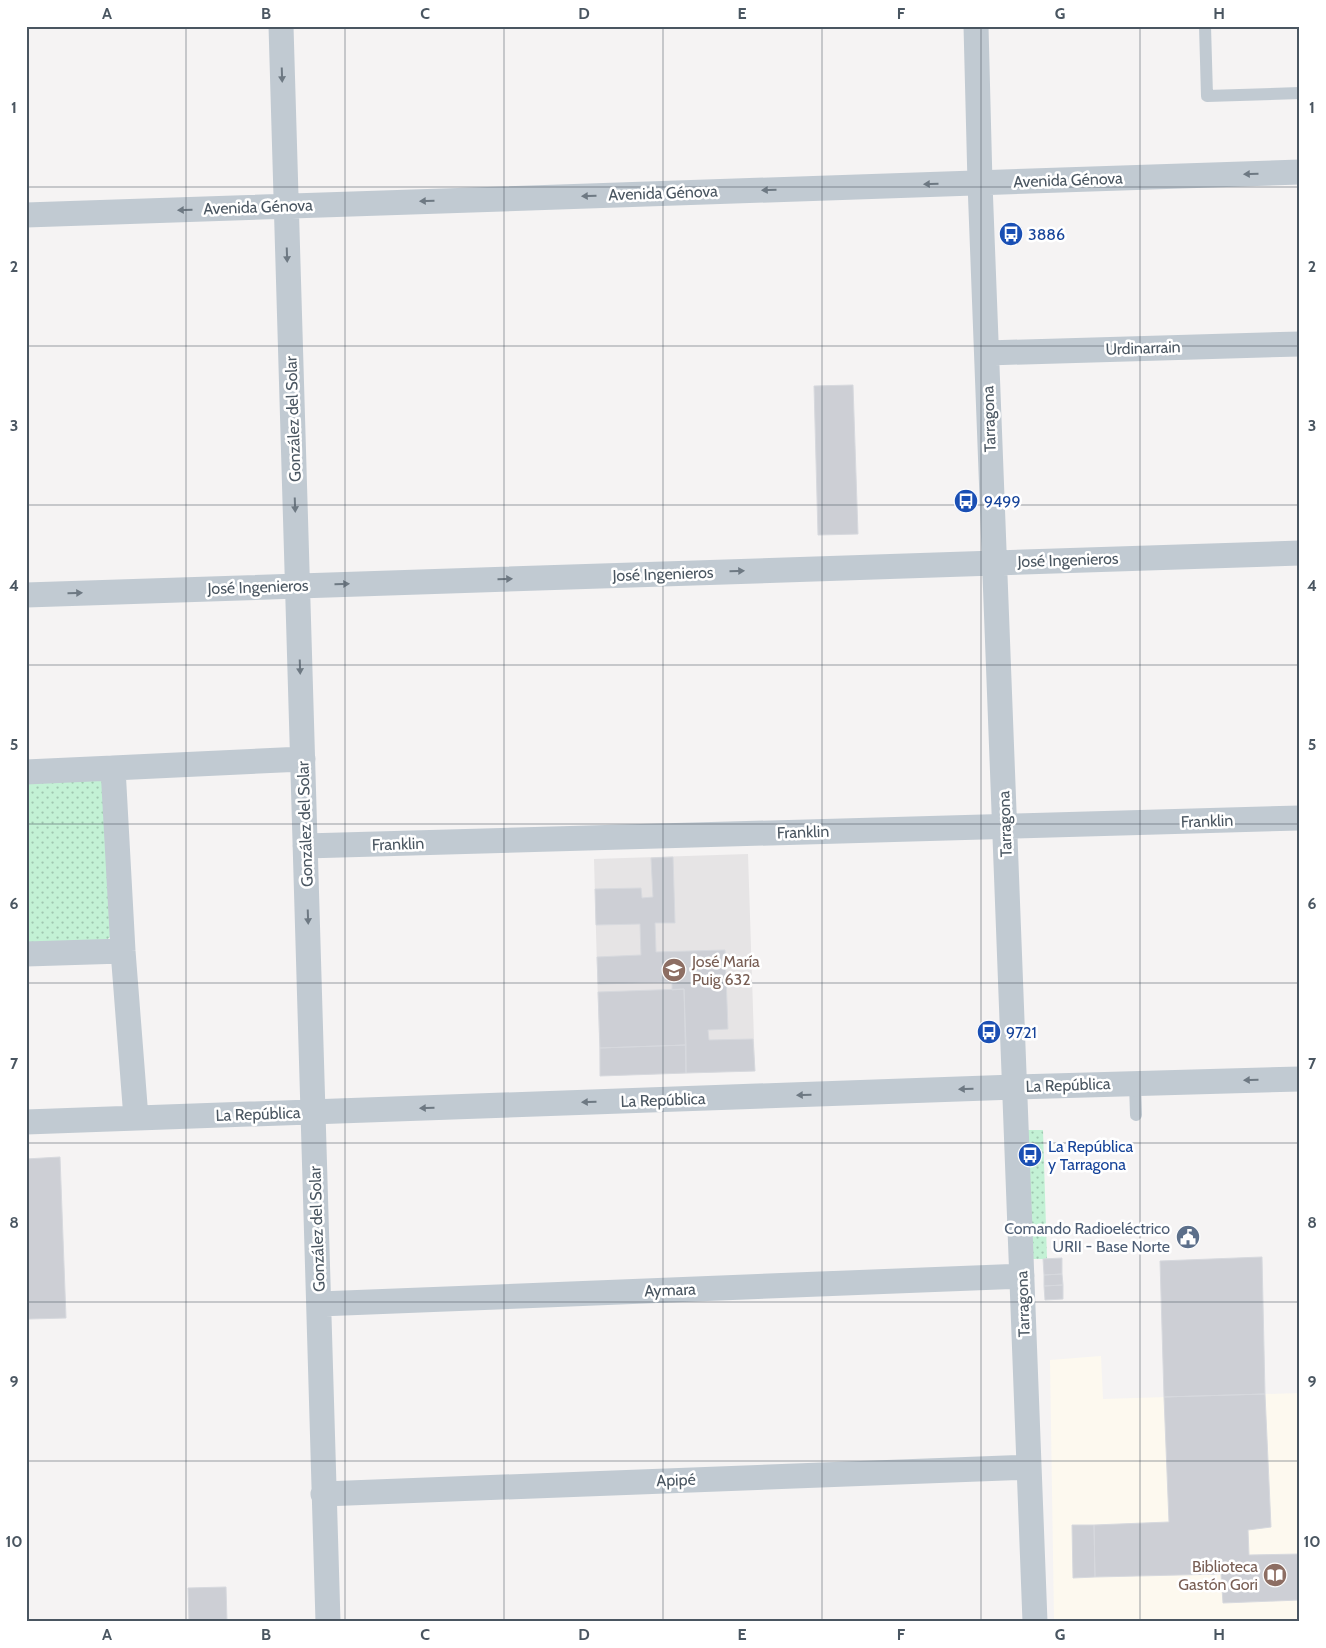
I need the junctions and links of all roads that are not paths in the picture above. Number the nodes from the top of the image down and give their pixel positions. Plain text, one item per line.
1 (281, 26) edge
2 (976, 26) edge
3 (1205, 26) edge
4 (1300, 93) edge
5 (1300, 172) edge
6 (980, 183) junction
7 (286, 206) junction
8 (26, 215) edge
9 (1300, 344) edge
10 (986, 353) junction
11 (1300, 553) edge
12 (994, 563) junction
13 (298, 586) junction
14 (26, 595) edge
15 (303, 759) junction
16 (113, 768) junction
17 (26, 772) edge
18 (1300, 818) edge
19 (1004, 826) junction
20 (305, 846) junction
21 (123, 951) junction
22 (26, 954) edge
23 (1300, 1079) edge
24 (1135, 1083) junction
25 (1015, 1087) junction
26 (313, 1112) junction
27 (1136, 1115) dead end
28 (136, 1118) junction
29 (26, 1122) edge
30 (1022, 1276) junction
31 (319, 1304) junction
32 (1029, 1466) junction
33 (323, 1494) junction
34 (328, 1622) edge
35 (1035, 1622) edge

1 -> 7 street, González del Solar
2 - 6 street, Tarragona
3 - 4 lane
5 -> 6 street, Avenida Génova
6 -> 7 street, Avenida Génova
6 - 10 street, Tarragona
7 -> 8 street, Avenida Génova
7 -> 13 street, González del Solar
9 - 10 street, Urdinarrain
10 - 12 street, Tarragona
11 - 12 street, José Ingenieros
13 -> 12 street, José Ingenieros
12 - 19 street, Tarragona
14 -> 13 street, José Ingenieros
13 -> 15 street, González del Solar
15 - 16 street
15 - 20 street, González del Solar
16 - 17 street
16 - 21 street
18 - 19 street, Franklin
19 - 20 street, Franklin
19 - 25 street, Tarragona
20 -> 26 street, González del Solar
21 - 22 street
21 - 28 street
23 -> 24 street, La República
24 - 25 street, La República
24 - 27 lane
25 -> 26 street, La República
25 - 30 street, Tarragona
26 - 28 street, La República
26 - 31 street, González del Solar
28 - 29 street, La República
30 - 31 street, Aymara
30 - 32 street, Tarragona
31 - 33 street, González del Solar
32 - 33 street, Apipé
32 - 35 street, Tarragona
33 - 34 street, González del Solar

